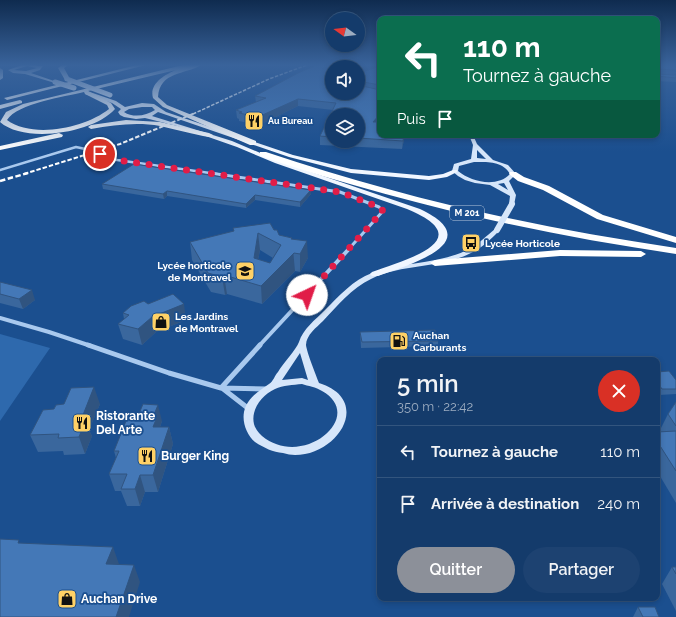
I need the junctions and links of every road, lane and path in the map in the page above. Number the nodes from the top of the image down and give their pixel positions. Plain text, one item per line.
1 (23, 94) edge
2 (37, 94) edge
3 (54, 94) edge
4 (73, 94) edge
5 (89, 94) edge
6 (89, 94) edge
7 (107, 94) edge
8 (154, 94) edge
9 (117, 97) dead end
10 (0, 99) edge
11 (128, 101) dead end
12 (0, 103) edge
13 (142, 105) junction
14 (0, 107) edge
15 (124, 109) junction
16 (158, 110) junction
17 (133, 116) junction
18 (144, 116) junction
19 (93, 127) junction
20 (209, 136) junction
21 (472, 138) edge
22 (253, 143) junction
23 (475, 145) junction
24 (0, 148) edge
25 (90, 150) tunnel mouth
26 (100, 154) tunnel mouth
27 (263, 154) junction
28 (291, 156) junction
29 (474, 160) junction
30 (491, 161) junction
31 (0, 170) edge
32 (454, 171) junction
33 (510, 177) junction
34 (491, 183) junction
35 (513, 195) junction
36 (676, 240) edge
37 (676, 248) edge
38 (676, 251) edge
39 (676, 257) edge
40 (435, 263) junction
41 (375, 274) junction
42 (0, 318) edge
43 (302, 345) junction
44 (314, 383) junction
45 (271, 387) junction
46 (221, 388) junction
47 (249, 409) junction

1 - 10 highway
2 - 12 highway
3 - 14 highway
4 - 5 highway
6 - 15 main road
7 - 9 main road, bridge
8 - 22 highway
11 - 13 main road
13 - 15 main road
13 - 16 main road
15 - 17 main road
16 - 18 main road
16 - 22 main road, M 201
17 - 18 main road
17 - 19 highway
18 - 20 main road, M 201
19 - 20 highway
19 - 24 highway
20 - 27 main road, M 201
21 - 23 street
22 - 28 main road, M 201
23 - 29 street
23 - 30 street
25 - 31 street
26 - 46 street
27 - 38 highway, M 201
27 - 41 main road
28 - 32 main road
28 - 37 highway, M 201
29 - 30 street
29 - 32 street
30 - 33 street
32 - 34 street
33 - 34 street
33 - 35 street
33 - 36 highway
34 - 35 street
35 - 40 street, bridge
39 - 40 highway
40 - 41 street
41 - 43 street
42 - 46 street
43 - 44 street
43 - 45 street
44 - 45 street
44 - 47 street
45 - 46 street
45 - 47 street
46 - 47 street

